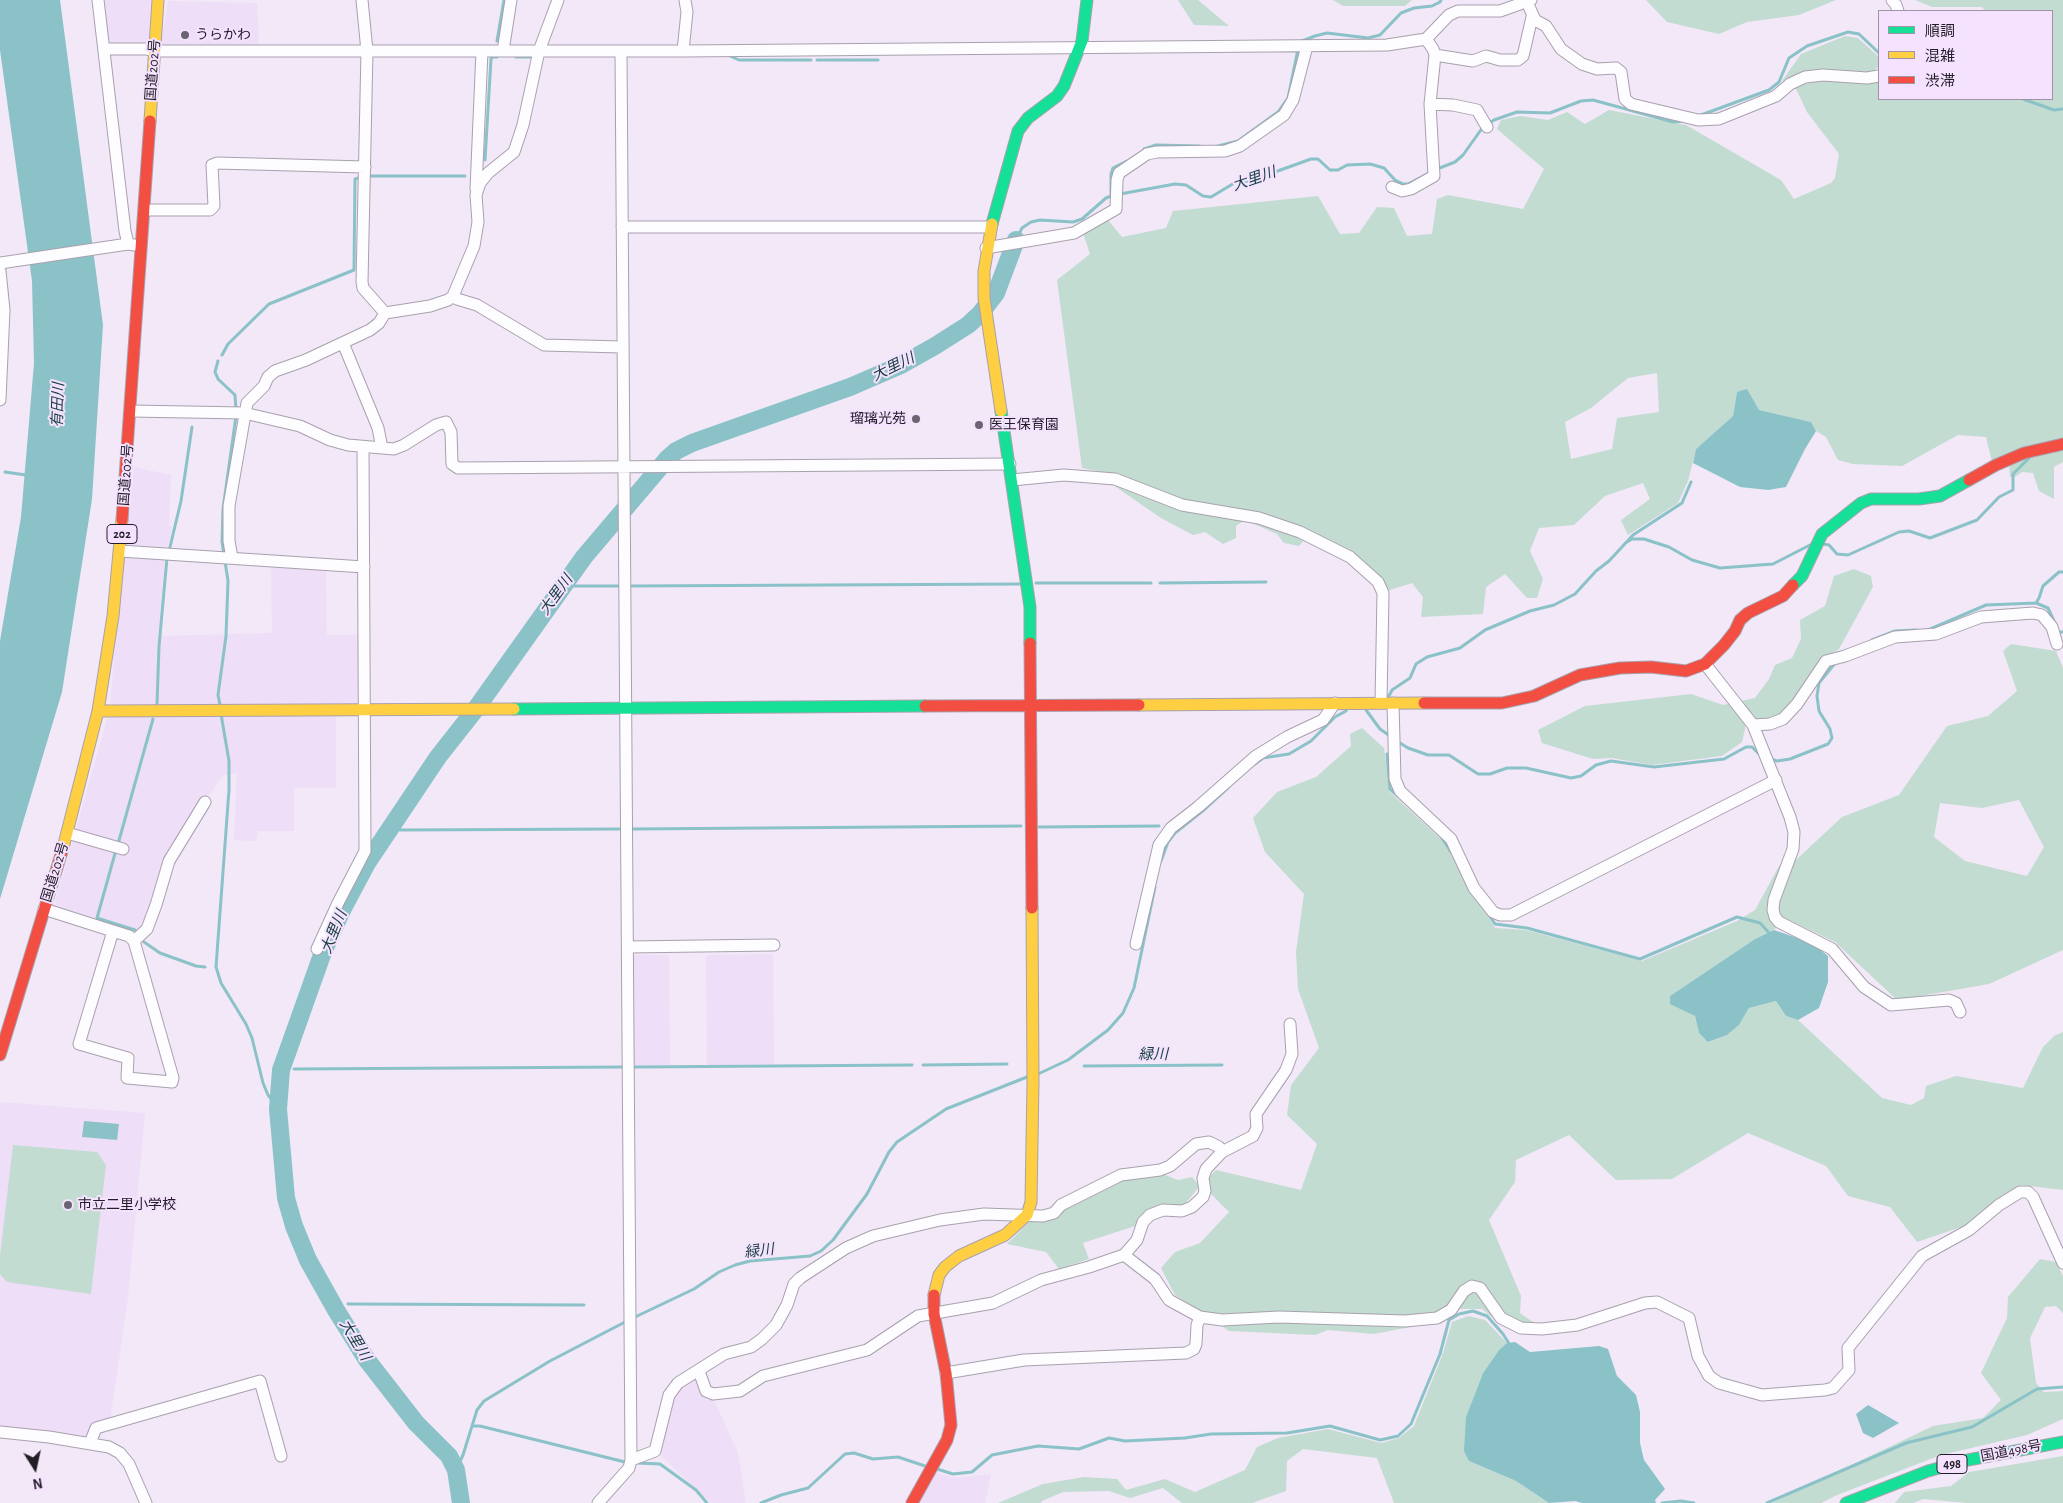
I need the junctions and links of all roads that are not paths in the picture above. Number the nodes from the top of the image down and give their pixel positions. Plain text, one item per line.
1 (98, 0) edge
2 (158, 0) edge
3 (362, 0) edge
4 (511, 0) edge
5 (558, 0) edge
6 (685, 0) edge
7 (1087, 0) edge
8 (1529, 1) edge
9 (1532, 17) junction
10 (1426, 39) junction
11 (1307, 46) junction
12 (104, 49) junction
13 (1080, 49) junction
14 (154, 51) junction
15 (367, 51) junction
16 (482, 51) junction
17 (503, 51) junction
18 (539, 51) junction
19 (621, 51) junction
20 (683, 51) junction
21 (1435, 55) junction
22 (1878, 76) edge
23 (1430, 104) junction
24 (1486, 124) dead end
25 (365, 173) junction
26 (1392, 187) dead end
27 (476, 195) junction
28 (144, 210) junction
29 (622, 227) junction
30 (991, 227) junction
31 (128, 244) junction
32 (142, 246) junction
33 (986, 248) junction
34 (0, 263) edge
35 (0, 271) edge
36 (453, 296) junction
37 (385, 313) junction
38 (343, 343) junction
39 (622, 347) junction
40 (0, 400) edge
41 (131, 411) junction
42 (238, 413) junction
43 (2063, 444) edge
44 (363, 447) junction
45 (382, 448) junction
46 (1010, 464) junction
47 (623, 467) junction
48 (1012, 480) junction
49 (120, 551) junction
50 (232, 558) junction
51 (364, 567) junction
52 (2057, 644) dead end
53 (1705, 664) junction
54 (1335, 703) junction
55 (1387, 703) junction
56 (1031, 705) junction
57 (625, 709) junction
58 (365, 711) junction
59 (98, 712) junction
60 (1753, 725) junction
61 (1776, 780) junction
62 (205, 802) dead end
63 (67, 833) junction
64 (118, 848) dead end
65 (44, 909) junction
66 (113, 931) junction
67 (134, 940) junction
68 (1136, 944) dead end
69 (774, 945) dead end
70 (628, 947) junction
71 (318, 949) dead end
72 (1960, 1012) dead end
73 (1290, 1024) dead end
74 (0, 1054) edge
75 (1222, 1152) junction
76 (1026, 1215) junction
77 (1124, 1255) junction
78 (2063, 1263) edge
79 (934, 1314) junction
80 (1200, 1317) junction
81 (699, 1371) junction
82 (946, 1373) junction
83 (0, 1432) edge
84 (2063, 1442) edge
85 (90, 1443) junction
86 (281, 1456) dead end
87 (630, 1464) junction
88 (146, 1503) edge
89 (598, 1503) edge
90 (912, 1503) edge
91 (1846, 1503) edge

1 - 12 street
2 - 14 main road, 国道202号 / 202
3 - 15 street
4 - 17 street
5 - 18 street
6 - 20 street
7 - 13 main road
8 - 9 street
8 - 10 street
9 - 21 street
9 - 22 street
10 - 11 street
10 - 21 street
11 - 13 street
11 - 33 street
12 - 14 street
12 - 31 street
13 - 20 street
13 - 30 main road
14 - 15 street
14 - 28 main road, 国道202号 / 202
15 - 16 street
15 - 25 street
16 - 17 street
16 - 27 street
17 - 18 street
18 - 19 street
18 - 27 street
19 - 20 street
19 - 29 street
21 - 23 street
23 - 24 street
23 - 26 street
25 - 28 street
25 - 37 street
27 - 36 street
28 - 32 main road, 国道202号 / 202
29 - 30 street
29 - 39 street
30 - 33 main road
31 - 32 street
31 - 34 street
32 - 41 main road, 国道202号 / 202
33 - 46 main road
35 - 40 street
36 - 37 street
36 - 39 street
37 - 38 street
38 - 42 street
38 - 45 street
39 - 47 street
41 - 42 street
41 - 49 main road, 国道202号 / 202
42 - 44 street
42 - 50 street
43 - 53 main road
44 - 45 street
44 - 51 street
45 - 47 street
46 - 47 street
46 - 48 main road
47 - 57 street
48 - 55 street
48 - 56 main road
49 - 50 street
49 - 59 main road, 国道202号 / 202
50 - 51 street
51 - 58 street
52 - 60 street
53 - 55 main road
53 - 60 street
54 - 55 main road
54 - 56 main road
54 - 68 street
55 - 61 street
56 - 57 main road
56 - 76 main road
57 - 58 main road
57 - 70 street
58 - 59 main road
58 - 71 street
59 - 63 main road, 国道202号 / 202
60 - 61 street
61 - 72 street
62 - 67 street
63 - 64 street
63 - 65 main road, 国道202号 / 202
65 - 66 street
65 - 74 main road, 国道202号 / 202
66 - 67 street
66 - 67 street
69 - 70 street
70 - 87 street
73 - 75 street
75 - 76 street
75 - 77 street
76 - 79 main road
76 - 81 street
77 - 79 street
77 - 80 street
78 - 80 street
79 - 81 street
79 - 82 main road
80 - 82 street
81 - 87 street
82 - 90 main road
83 - 85 street
84 - 91 main road, 国道498号 / 498
85 - 86 street
85 - 88 street
87 - 89 street

